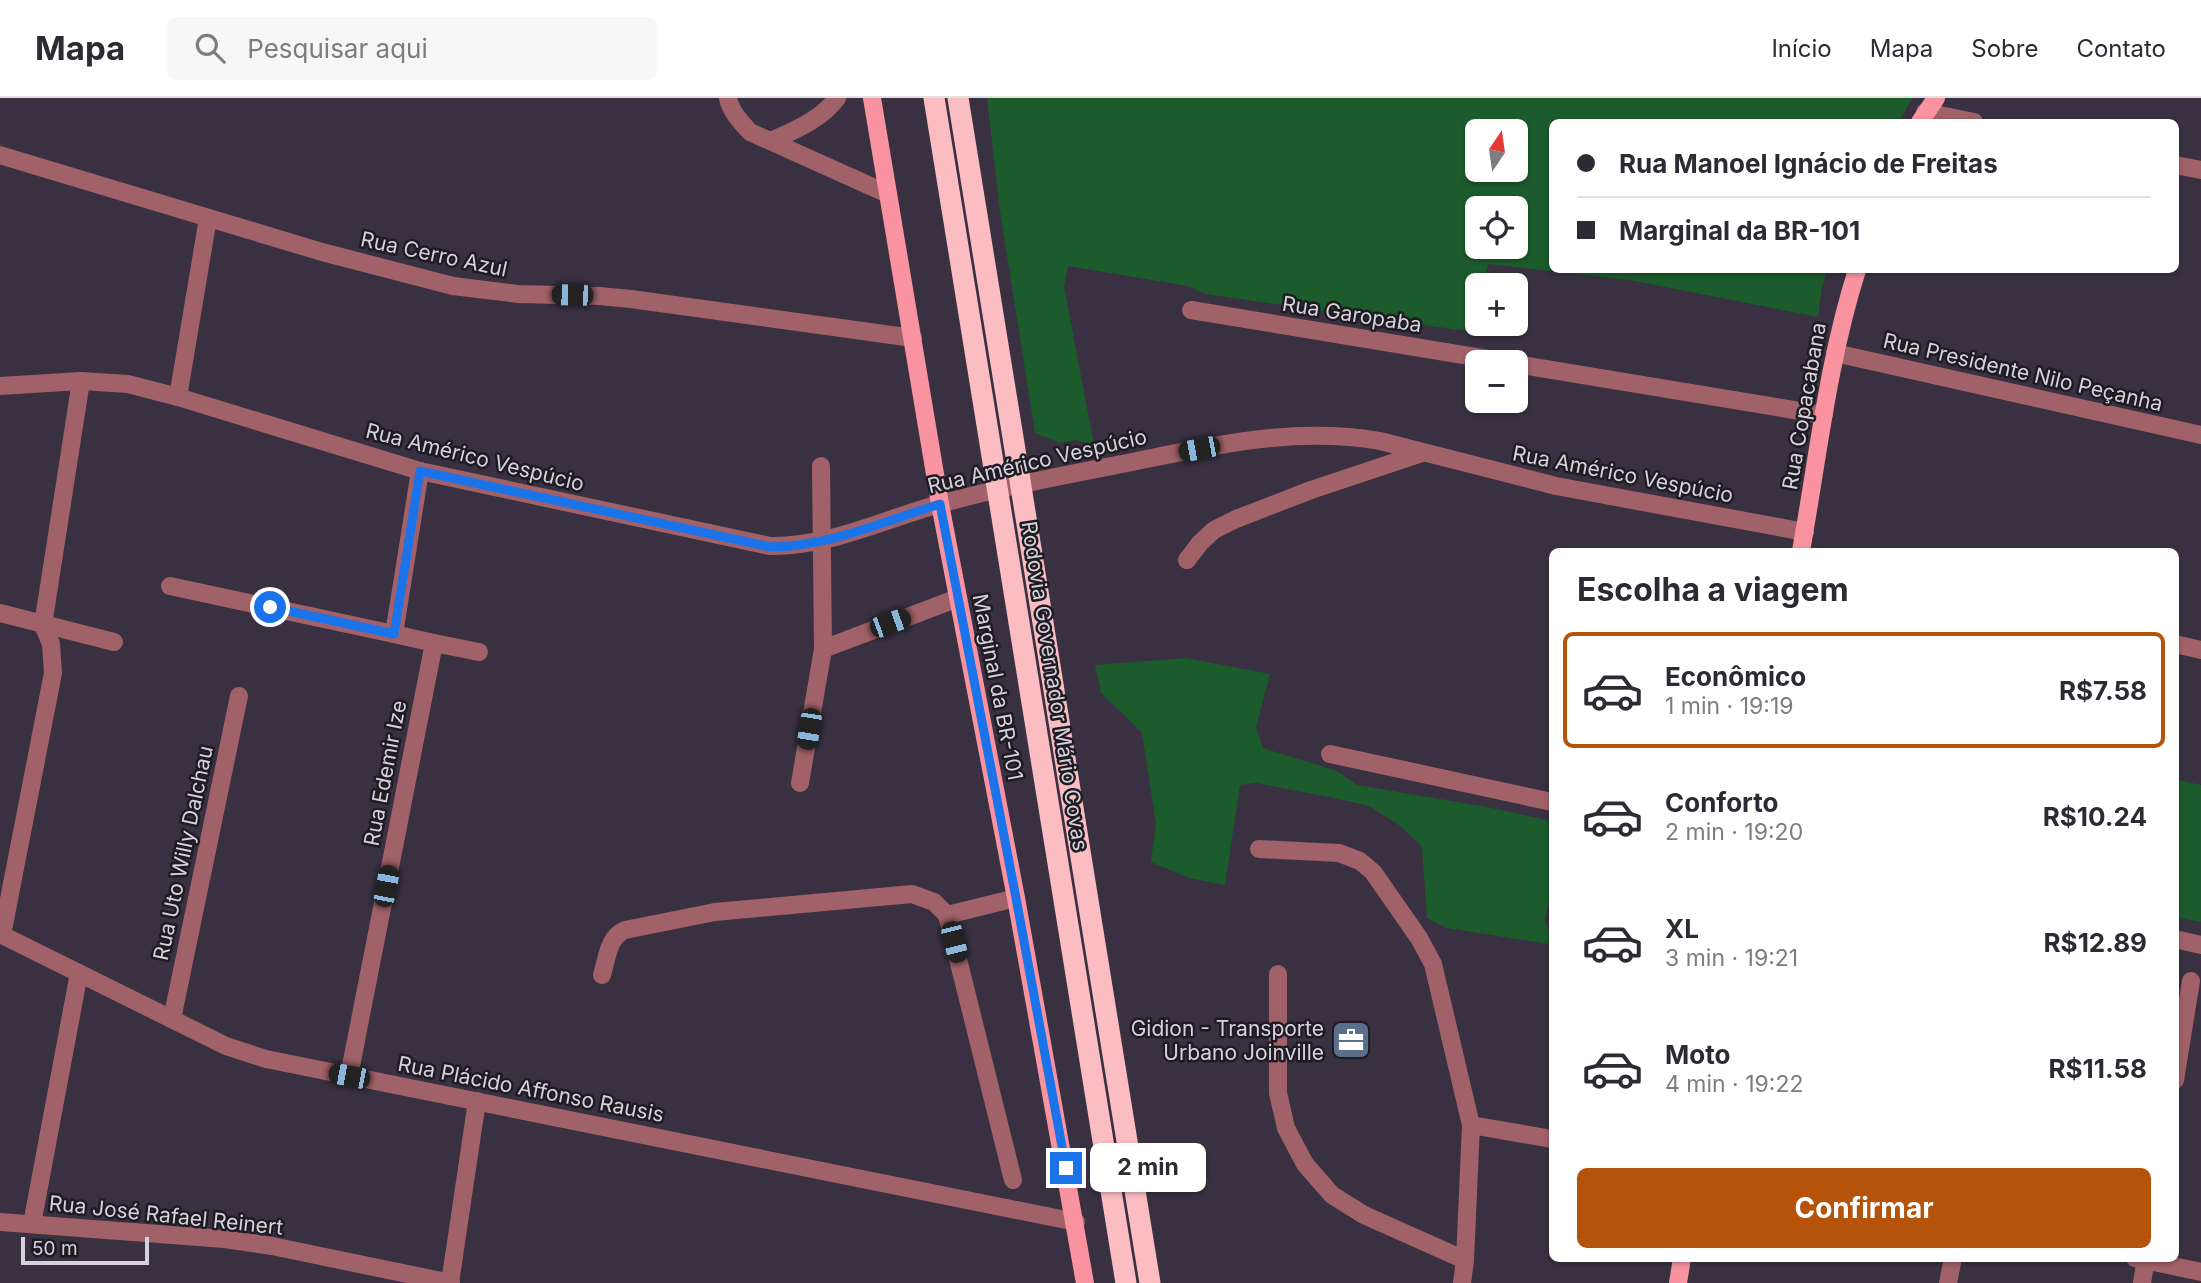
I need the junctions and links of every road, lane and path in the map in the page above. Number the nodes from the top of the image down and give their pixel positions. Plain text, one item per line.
1 (728, 98) edge
2 (837, 98) edge
3 (872, 98) edge
4 (934, 98) edge
5 (958, 98) edge
6 (1927, 111) edge
7 (1961, 119) edge
8 (773, 140) junction
9 (0, 155) edge
10 (2179, 166) edge
11 (2201, 170) edge
12 (888, 194) junction
13 (208, 218) junction
14 (1856, 273) edge
15 (1191, 310) dead end
16 (913, 338) junction
17 (1835, 353) junction
18 (1465, 355) edge
19 (1528, 366) edge
20 (81, 381) junction
21 (0, 386) edge
22 (178, 397) junction
23 (1824, 415) junction
24 (2201, 435) edge
25 (1422, 453) junction
26 (821, 466) dead end
27 (420, 471) junction
28 (940, 504) junction
29 (1805, 532) junction
30 (823, 541) junction
31 (1802, 548) edge
32 (1187, 560) dead end
33 (170, 586) dead end
34 (958, 598) junction
35 (0, 613) edge
36 (43, 625) junction
37 (394, 634) junction
38 (114, 642) dead end
39 (434, 643) junction
40 (2179, 645) edge
41 (823, 649) junction
42 (2201, 650) edge
43 (479, 652) dead end
44 (239, 696) dead end
45 (1330, 754) dead end
46 (800, 783) dead end
47 (1549, 801) edge
48 (1259, 849) dead end
49 (1016, 898) junction
50 (947, 915) junction
51 (1, 935) edge
52 (2179, 940) edge
53 (2201, 945) edge
54 (79, 973) junction
55 (1278, 974) dead end
56 (602, 975) dead end
57 (2189, 981) edge
58 (172, 1019) junction
59 (2179, 1052) edge
60 (349, 1076) junction
61 (477, 1101) junction
62 (1471, 1125) junction
63 (1549, 1138) edge
64 (1013, 1180) dead end
65 (0, 1222) edge
66 (1076, 1222) junction
67 (32, 1224) junction
68 (1465, 1260) junction
69 (1681, 1262) edge
70 (1952, 1262) edge
71 (2142, 1262) edge
72 (2156, 1262) edge
73 (2201, 1272) edge
74 (451, 1283) edge
75 (1085, 1283) edge
76 (1126, 1283) edge
77 (1150, 1283) edge
78 (1462, 1283) edge
79 (1678, 1283) edge
80 (1948, 1283) edge
81 (2142, 1283) edge

1 - 8 street
2 - 8 street
3 - 12 main road, Marginal da BR-101
4 - 76 highway, Rodovia Governador Mário Covas
5 - 77 highway, Rodovia Governador Mário Covas
6 - 7 street
8 - 12 street
9 - 13 street, Rua Cerro Azul
10 - 11 street
12 - 16 main road, Marginal da BR-101
13 - 16 street, Rua Cerro Azul
13 - 22 street
14 - 17 main road, Rua Copacabana
15 - 18 street, Rua Garopaba
16 - 28 main road, Marginal da BR-101
17 - 23 main road, Rua Copacabana
17 - 24 street, Rua Presidente Nilo Peçanha
19 - 23 street
20 - 21 street, Rua Américo Vespúcio
20 - 22 street, Rua Américo Vespúcio
20 - 36 street
22 - 27 street, Rua Américo Vespúcio
23 - 29 main road, Rua Copacabana
25 - 28 street, Rua Américo Vespúcio
25 - 29 street, Rua Américo Vespúcio
25 - 32 street
26 - 30 street
27 - 30 street, Rua Américo Vespúcio
27 - 37 street
28 - 30 street, Rua Américo Vespúcio
28 - 34 main road, Marginal da BR-101
29 - 31 main road, Rua Copacabana
30 - 41 street
33 - 37 street
34 - 41 street
34 - 49 main road, Marginal da BR-101
35 - 36 street
36 - 38 street
36 - 51 street
37 - 39 street
39 - 43 street
39 - 60 street, Rua Edemir Ize
40 - 42 street
41 - 46 street
44 - 58 street, Rua Uto Willy Dalchau
45 - 47 street
48 - 62 street
49 - 50 street
49 - 66 main road, Marginal da BR-101
50 - 56 street
50 - 64 street
51 - 54 street, Rua Plácido Affonso Rausis
52 - 53 street
54 - 58 street, Rua Plácido Affonso Rausis
54 - 67 street
55 - 68 street
57 - 59 street
58 - 60 street, Rua Plácido Affonso Rausis
60 - 61 street, Rua Plácido Affonso Rausis
61 - 66 street, Rua Plácido Affonso Rausis
61 - 74 street
62 - 63 street
62 - 68 street
65 - 67 street, Rua José Rafael Reinert
66 - 75 main road, Marginal da BR-101
67 - 74 street, Rua José Rafael Reinert
68 - 78 street
69 - 79 main road
70 - 80 street
71 - 81 street
72 - 73 street

